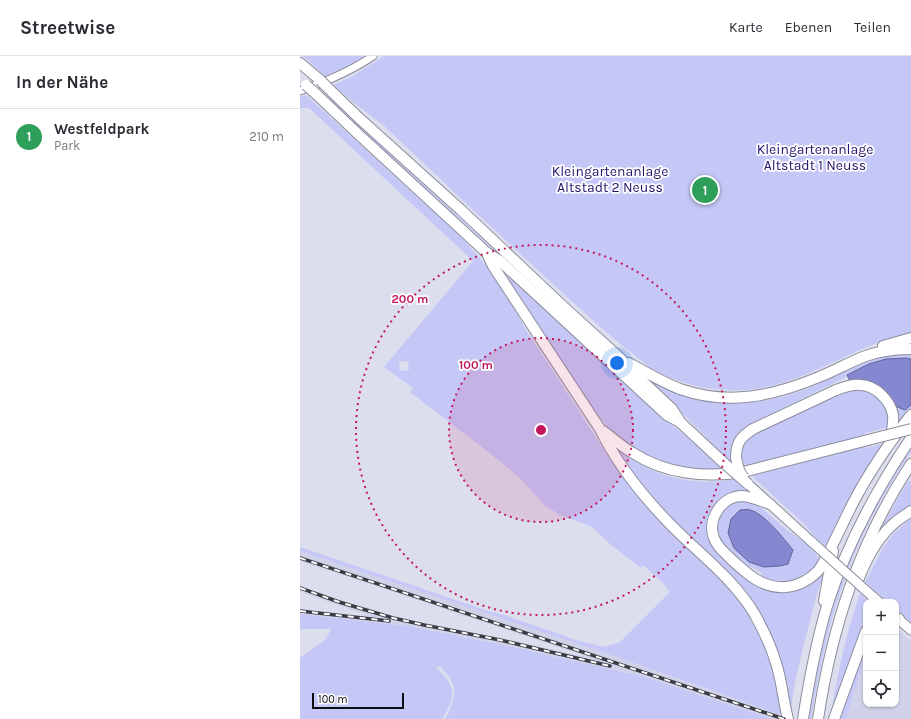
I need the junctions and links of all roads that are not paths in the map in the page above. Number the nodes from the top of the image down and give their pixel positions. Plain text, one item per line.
1 (373, 56) edge
2 (300, 63) edge
3 (302, 85) edge
4 (487, 253) junction
5 (911, 338) edge
6 (911, 349) edge
7 (864, 356) junction
8 (620, 358) junction
9 (911, 415) edge
10 (681, 423) junction
11 (600, 428) junction
12 (911, 429) edge
13 (911, 438) edge
14 (889, 443) junction
15 (911, 464) edge
16 (748, 484) junction
17 (770, 504) junction
18 (911, 511) edge
19 (836, 538) junction
20 (876, 599) edge
21 (824, 619) junction
22 (899, 620) edge
23 (911, 630) edge
24 (865, 635) edge
25 (784, 705) junction
26 (784, 719) edge
27 (788, 719) edge
28 (802, 719) edge
29 (818, 719) edge
30 (824, 719) edge
31 (834, 719) edge

1 - 3 street
2 - 8 highway, bridge
3 - 4 highway, bridge
4 - 10 highway
4 - 11 highway
5 - 7 highway
6 - 7 highway
7 - 8 highway
8 - 10 highway
9 - 14 highway
10 - 16 highway, bridge
11 - 12 highway, bridge
11 - 25 highway
13 - 21 highway
14 - 16 highway, bridge
14 - 19 highway
15 - 29 highway
16 - 17 main road
17 - 19 highway
17 - 20 main road, bridge
18 - 30 highway
19 - 21 highway
21 - 28 highway
22 - 23 main road
24 - 31 highway
25 - 26 highway
25 - 27 highway

